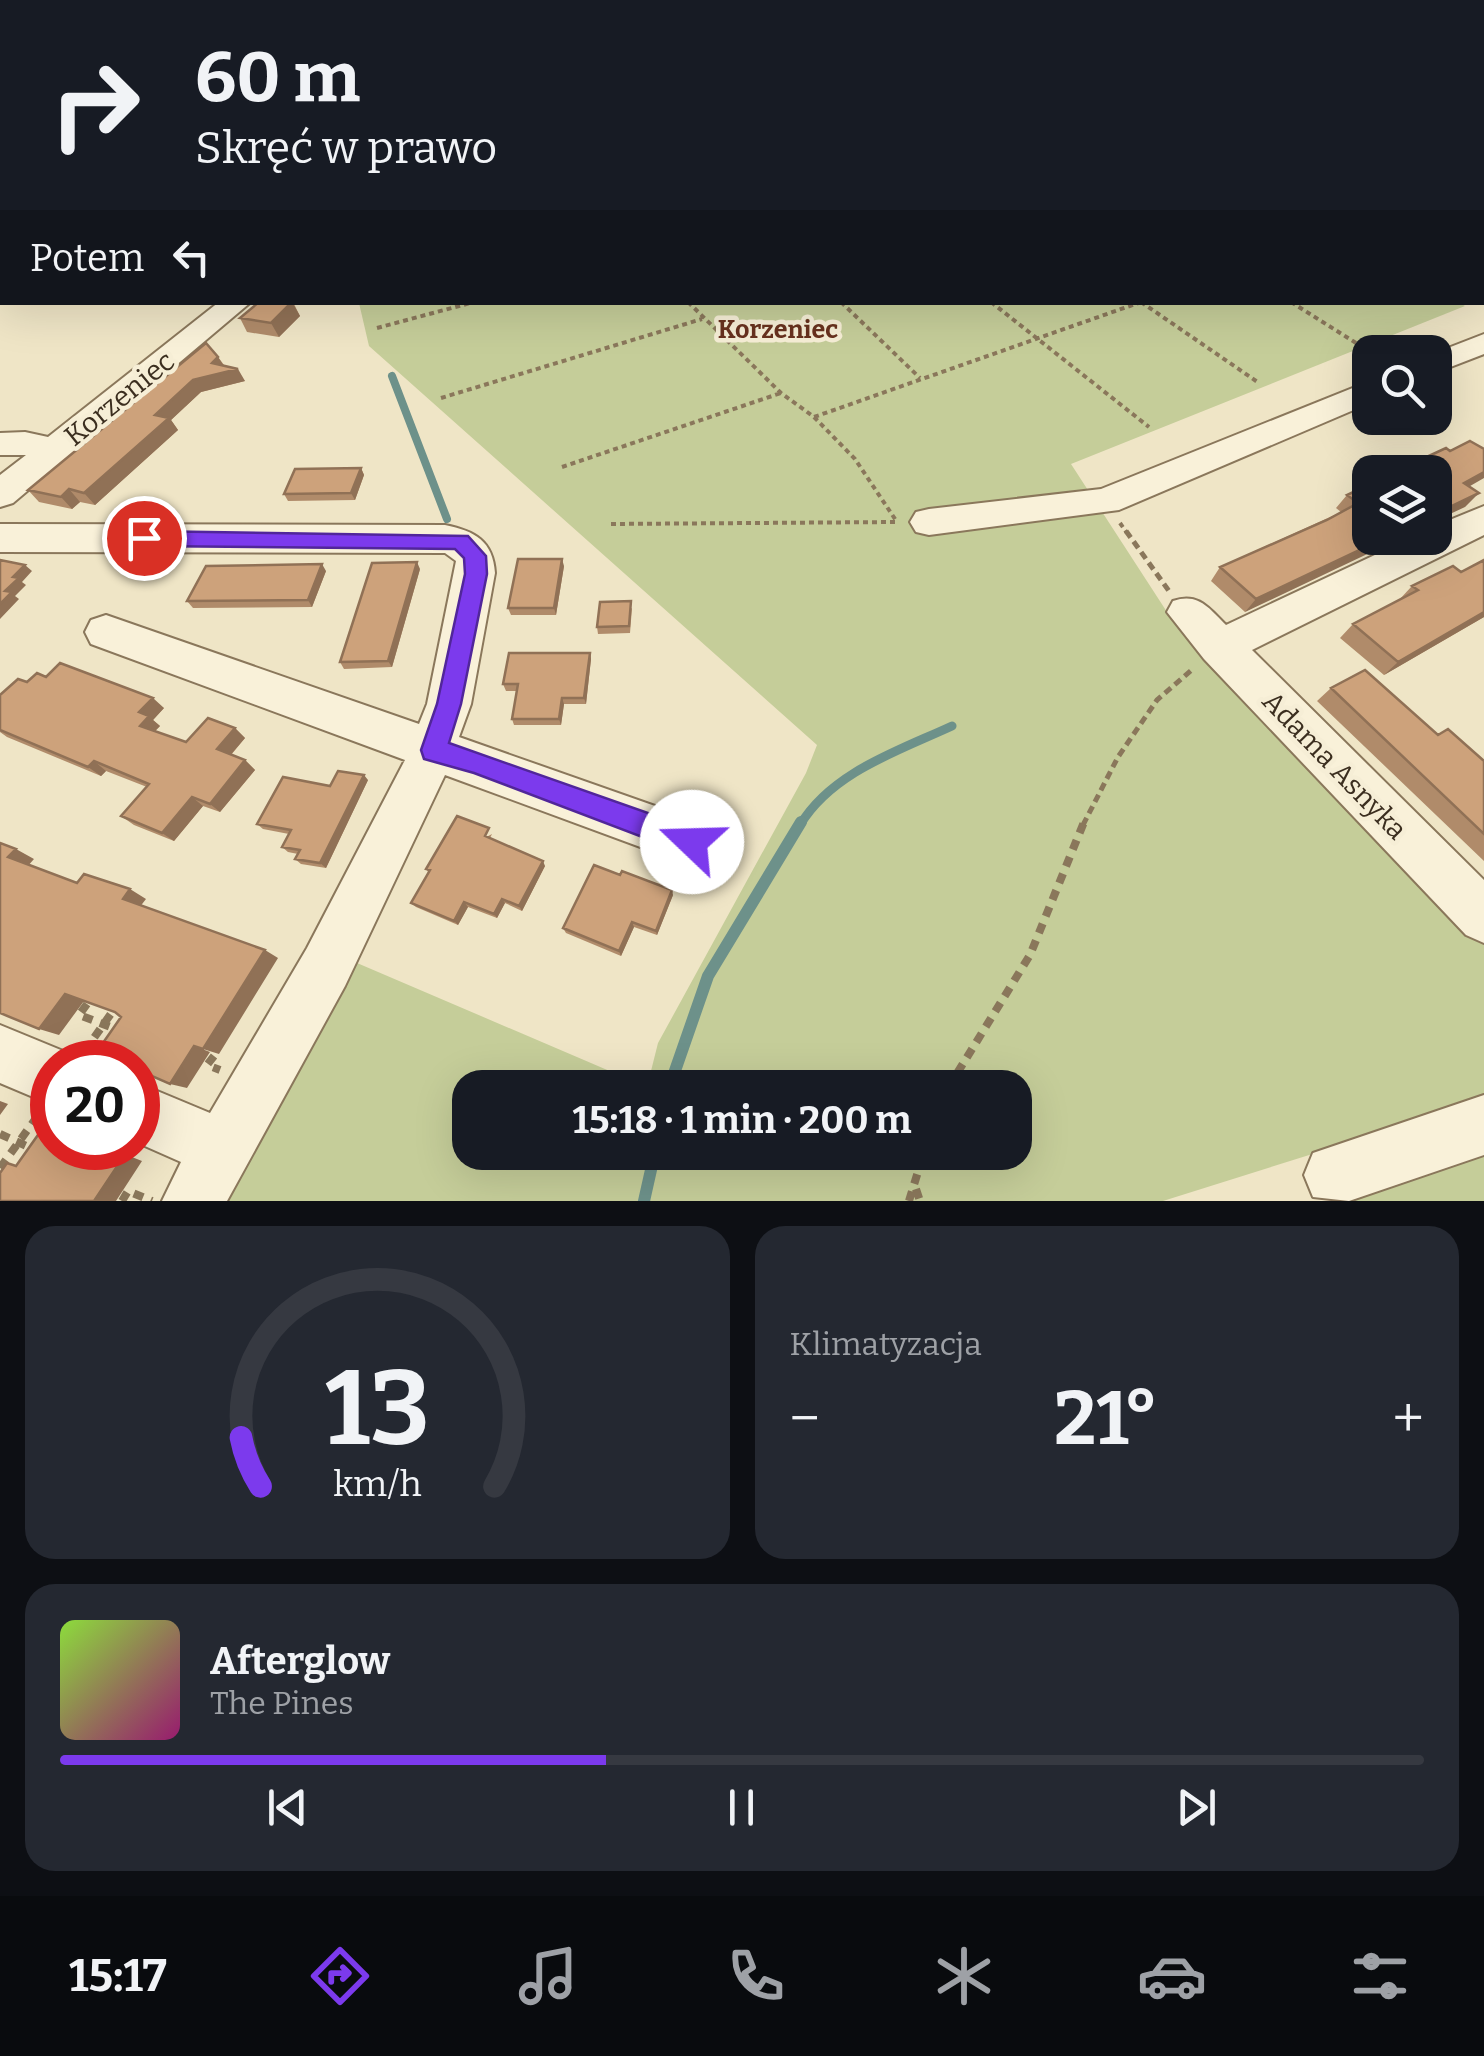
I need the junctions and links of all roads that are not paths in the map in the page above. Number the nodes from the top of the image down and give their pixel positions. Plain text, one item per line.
1 (234, 305) edge
2 (1484, 343) edge
3 (1452, 357) edge
4 (1352, 399) edge
5 (0, 444) edge
6 (55, 450) junction
7 (0, 494) edge
8 (1484, 520) edge
9 (913, 522) road end
10 (0, 538) edge
11 (1187, 612) road end
12 (106, 632) dead end
13 (1219, 646) junction
14 (434, 750) junction
15 (692, 842) dead end
16 (1484, 918) edge
17 (0, 1054) edge
18 (30, 1080) edge
19 (160, 1122) edge
20 (1484, 1126) edge
21 (223, 1149) junction
22 (1335, 1175) dead end
23 (193, 1201) edge

1 - 6 street, Korzeniec
2 - 3 street
4 - 9 street
5 - 6 street
6 - 7 street, Korzeniec
8 - 13 street
10 - 14 street
11 - 13 street, Adama Asnyka
12 - 14 street
13 - 16 street, Adama Asnyka
14 - 15 street
14 - 21 street
17 - 18 street
19 - 21 street
20 - 22 street
21 - 23 street

